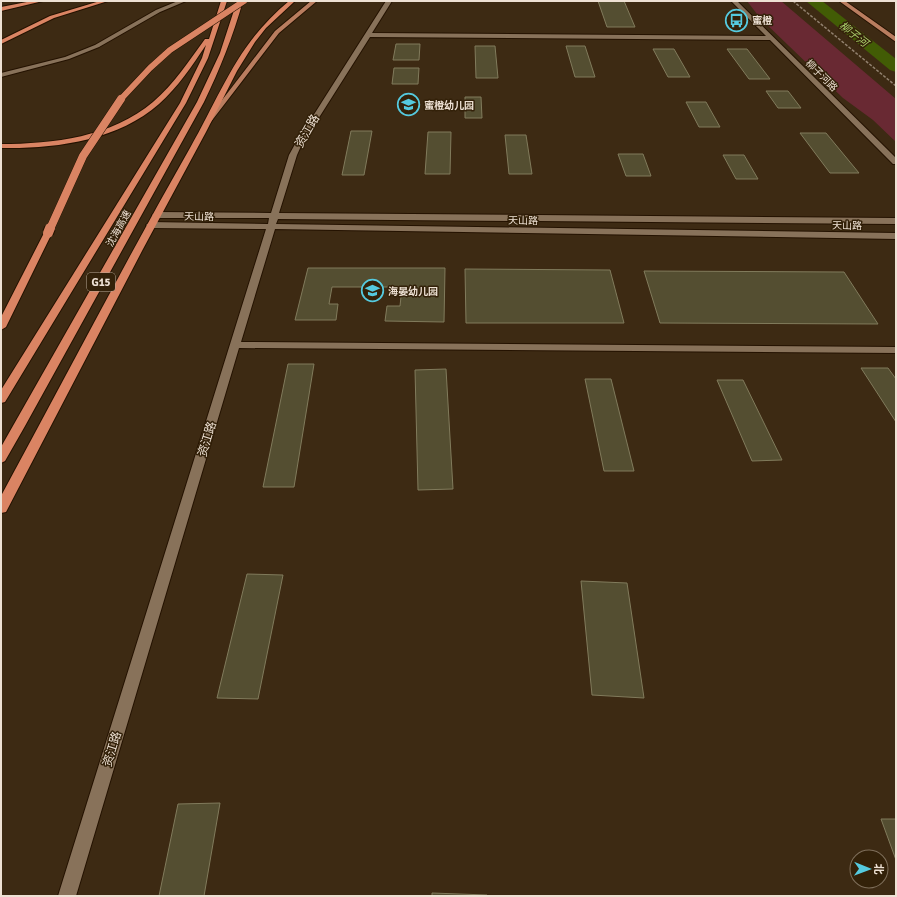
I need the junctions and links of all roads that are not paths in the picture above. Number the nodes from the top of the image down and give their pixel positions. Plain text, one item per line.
1 (27, 1) edge
2 (40, 1) edge
3 (105, 1) edge
4 (183, 1) edge
5 (224, 1) edge
6 (240, 1) edge
7 (244, 1) edge
8 (292, 1) edge
9 (314, 1) edge
10 (389, 1) edge
11 (734, 1) edge
12 (842, 1) edge
13 (1, 3) edge
14 (1, 9) edge
15 (217, 26) junction
16 (367, 35) junction
17 (771, 38) junction
18 (896, 40) edge
19 (1, 42) edge
20 (1, 75) edge
21 (207, 123) junction
22 (1, 146) edge
23 (896, 162) edge
24 (156, 215) junction
25 (276, 216) junction
26 (896, 221) edge
27 (150, 225) junction
28 (272, 228) junction
29 (896, 236) edge
30 (1, 327) edge
31 (236, 345) junction
32 (896, 350) edge
33 (1, 399) edge
34 (1, 458) edge
35 (1, 508) edge
36 (67, 896) edge

1 - 13 highway
2 - 14 highway
3 - 19 highway
4 - 20 street
5 - 15 highway, 沈海高速 / G15
6 - 34 highway, 沈海高速 / G15
7 - 30 highway, bridge
8 - 21 highway
9 - 21 main road
10 - 16 street, 资江路
11 - 17 street, 柳子河路
12 - 18 main road
15 - 22 highway
15 - 33 highway, 沈海高速 / G15
16 - 17 street
16 - 25 street, 资江路
17 - 23 street, 柳子河路
21 - 24 highway
24 - 25 street, 天山路
24 - 27 highway
25 - 26 street, 天山路
25 - 28 street, 资江路
27 - 28 street, 天山路
27 - 35 highway
28 - 29 street, 天山路
28 - 31 street, 资江路
31 - 32 street
31 - 36 street, 资江路

